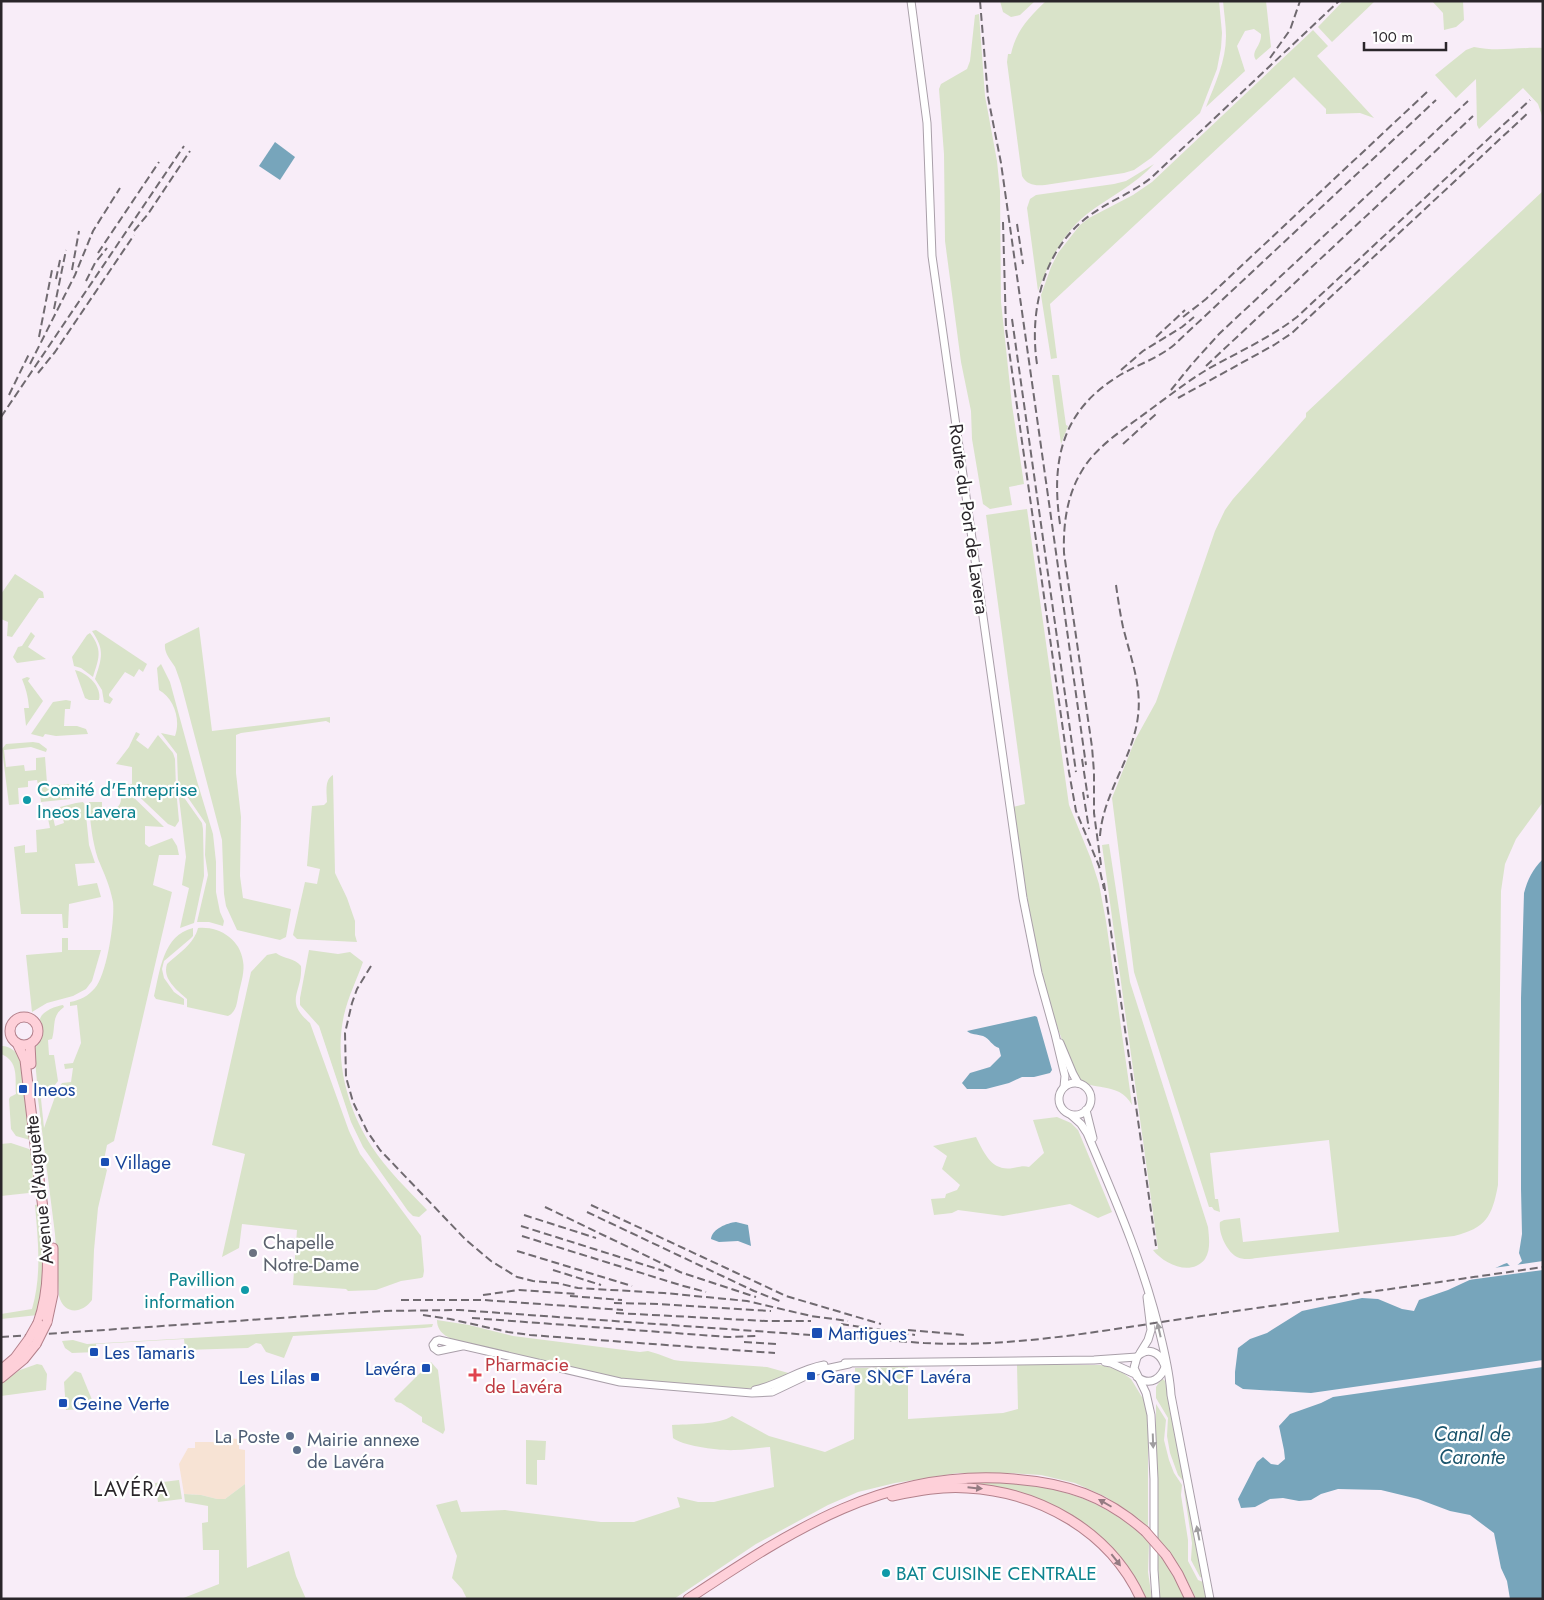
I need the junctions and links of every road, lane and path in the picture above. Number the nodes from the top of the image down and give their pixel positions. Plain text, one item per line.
1 (911, 1) edge
2 (1055, 1034) junction
3 (30, 1044) junction
4 (18, 1045) junction
5 (1078, 1083) junction
6 (1064, 1087) junction
7 (1086, 1110) junction
8 (1071, 1115) junction
9 (1102, 1170) junction
10 (1145, 1279) junction
11 (42, 1322) junction
12 (442, 1346) dead end
13 (27, 1348) junction
14 (1138, 1355) junction
15 (1094, 1360) junction
16 (1166, 1365) junction
17 (1, 1370) edge
18 (1136, 1375) junction
19 (1, 1378) edge
20 (858, 1502) junction
21 (688, 1599) edge
22 (1141, 1599) edge
23 (1156, 1599) edge
24 (1190, 1599) edge
25 (1210, 1599) edge

1 - 2 street, Route du Port de Lavera
2 - 5 street, Route du Port de Lavera
2 - 6 street, Route du Port de Lavera
3 - 4 main road
3 - 4 main road
3 - 11 main road, Avenue d'Auguette
4 - 11 main road, Avenue d'Auguette
5 - 6 street
5 - 7 street
6 - 8 street
7 - 8 street
7 - 9 street
8 - 9 street
9 - 10 street
10 - 14 street
16 -> 10 street
11 - 13 main road, Avenue d'Auguette, bridge
11 - 13 main road, Avenue d'Auguette, bridge
12 - 15 street
13 - 17 main road, Avenue d'Auguette
13 - 19 main road
14 - 15 street
14 - 16 street
14 - 18 street
15 - 18 street
16 - 18 street
25 -> 16 street
18 -> 23 street
20 - 21 main road
20 -> 22 main road
24 -> 20 main road, bridge

